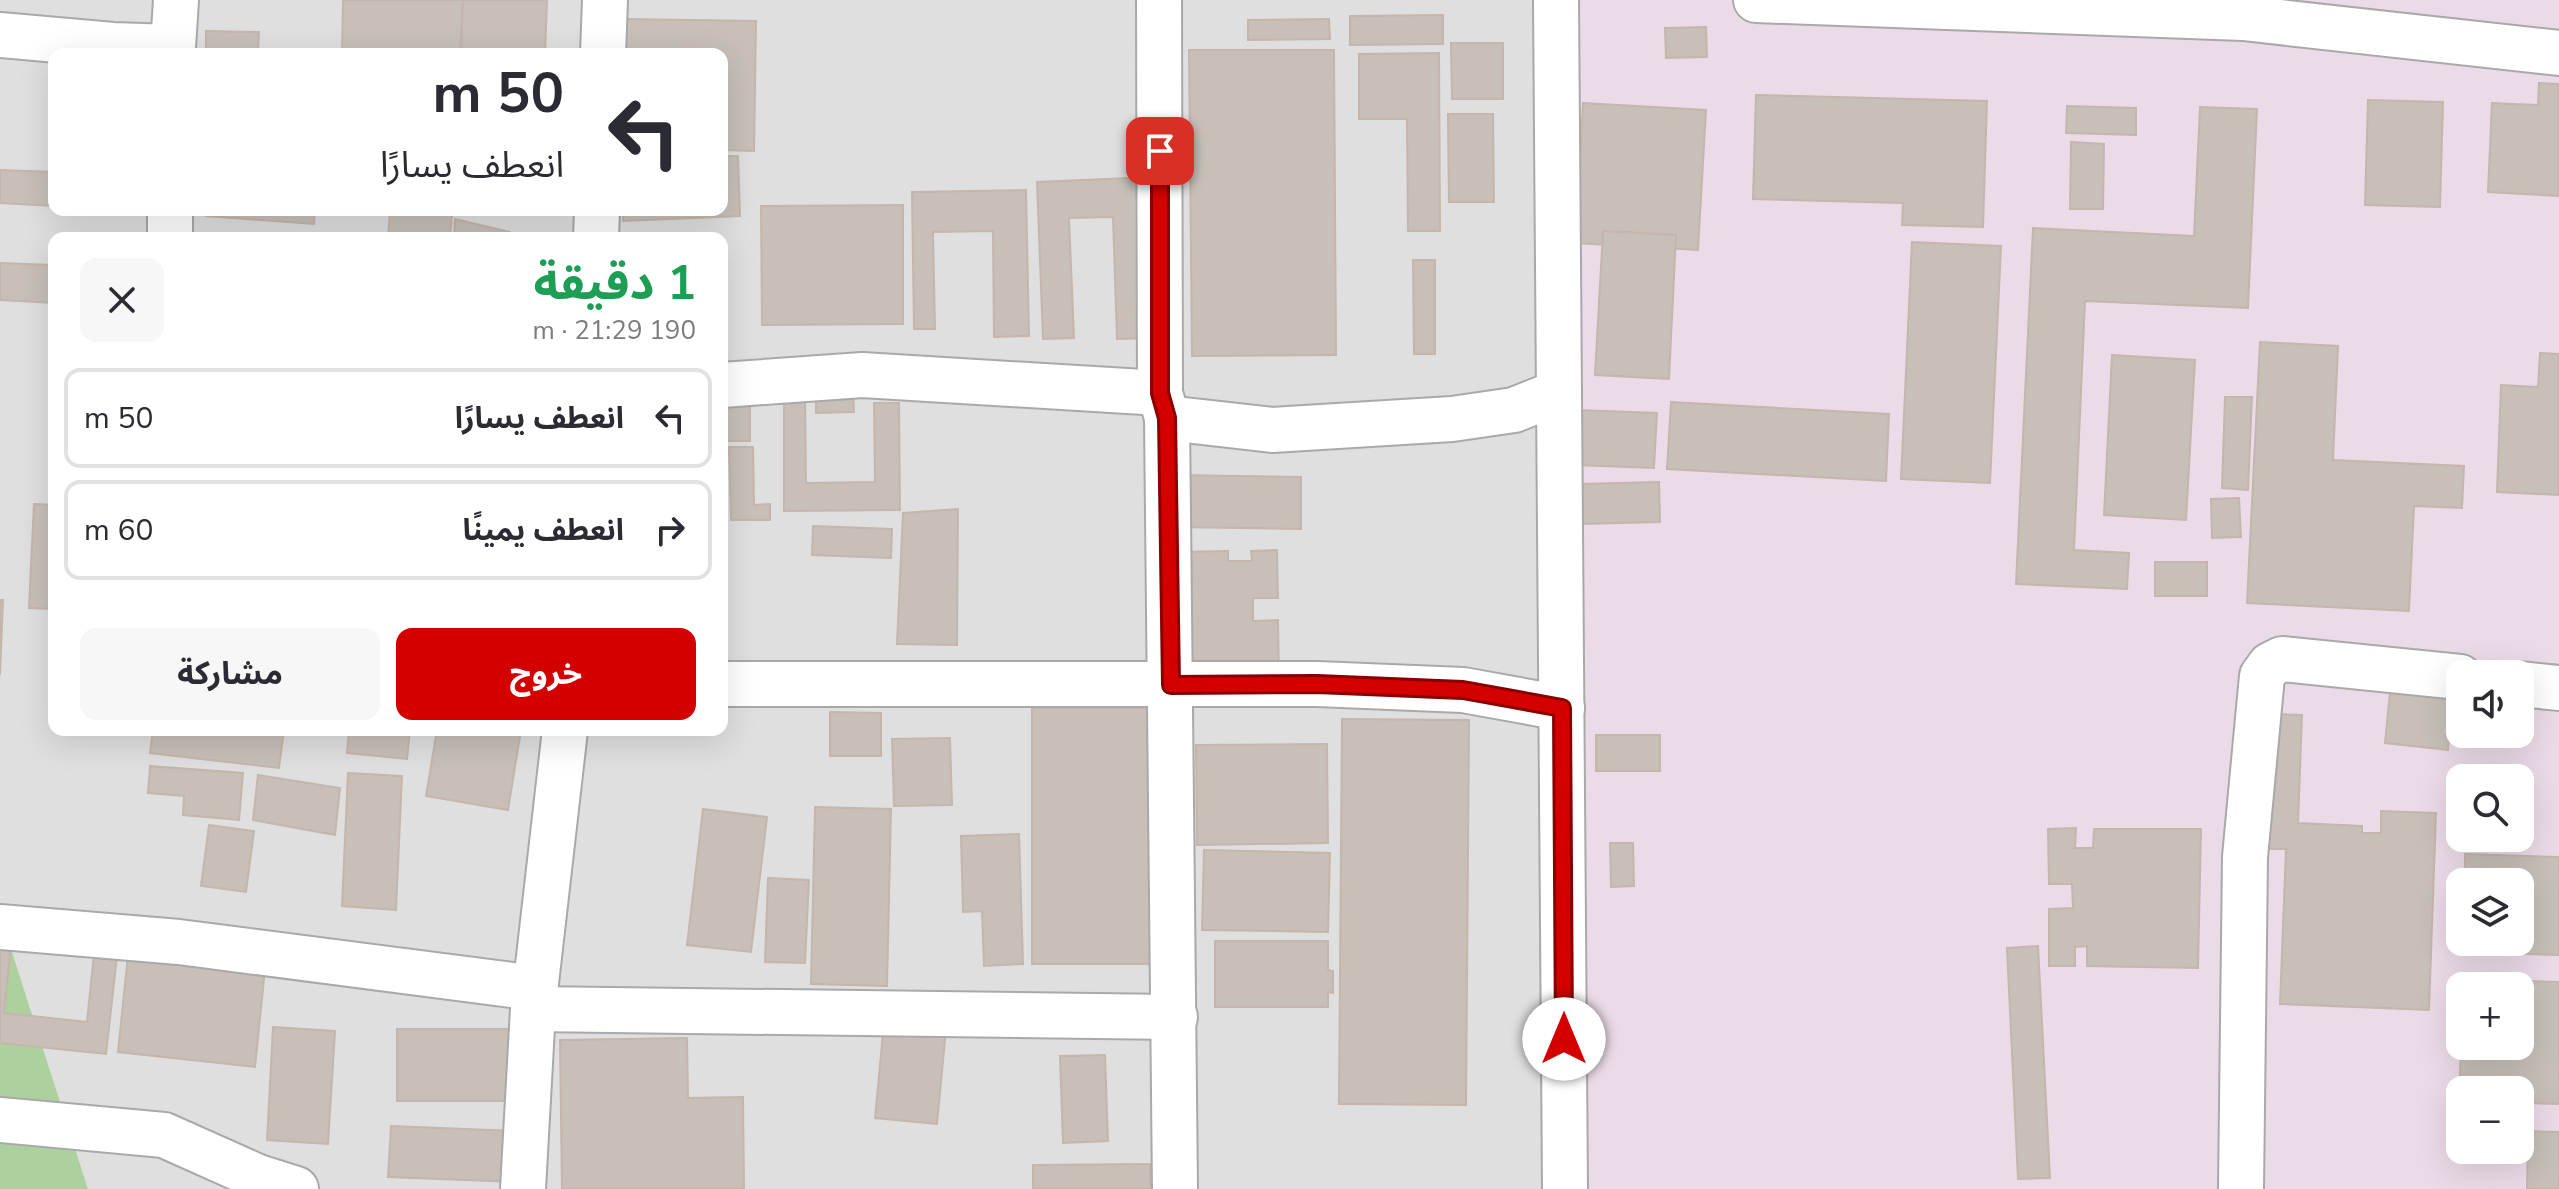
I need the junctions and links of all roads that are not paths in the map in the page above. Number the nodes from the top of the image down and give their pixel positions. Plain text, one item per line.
1 (176, 0) edge
2 (605, 0) edge
3 (1159, 0) edge
4 (1556, 0) edge
5 (1756, 0) edge
6 (0, 35) edge
7 (149, 48) edge
8 (173, 48) edge
9 (603, 48) edge
10 (2559, 53) edge
11 (728, 385) edge
12 (1559, 392) junction
13 (1164, 406) junction
14 (2446, 676) edge
15 (728, 684) edge
16 (1171, 685) junction
17 (2534, 685) edge
18 (2559, 688) edge
19 (1562, 708) junction
20 (564, 736) edge
21 (0, 927) edge
22 (534, 999) junction
23 (1175, 1017) junction
24 (0, 1120) edge
25 (296, 1189) edge
26 (523, 1189) edge
27 (1175, 1189) edge
28 (1565, 1189) edge
29 (2241, 1189) edge

1 - 8 street
2 - 9 street
3 - 13 street
4 - 12 street
5 - 10 street
6 - 7 street
11 - 13 street
12 - 13 street
12 - 19 street
13 - 16 street
14 - 29 street
15 - 16 street
16 - 19 street
16 - 23 street
17 - 18 street
19 - 28 street
20 - 22 street
21 - 22 street
22 - 23 street
22 - 26 street
23 - 27 street
24 - 25 street

